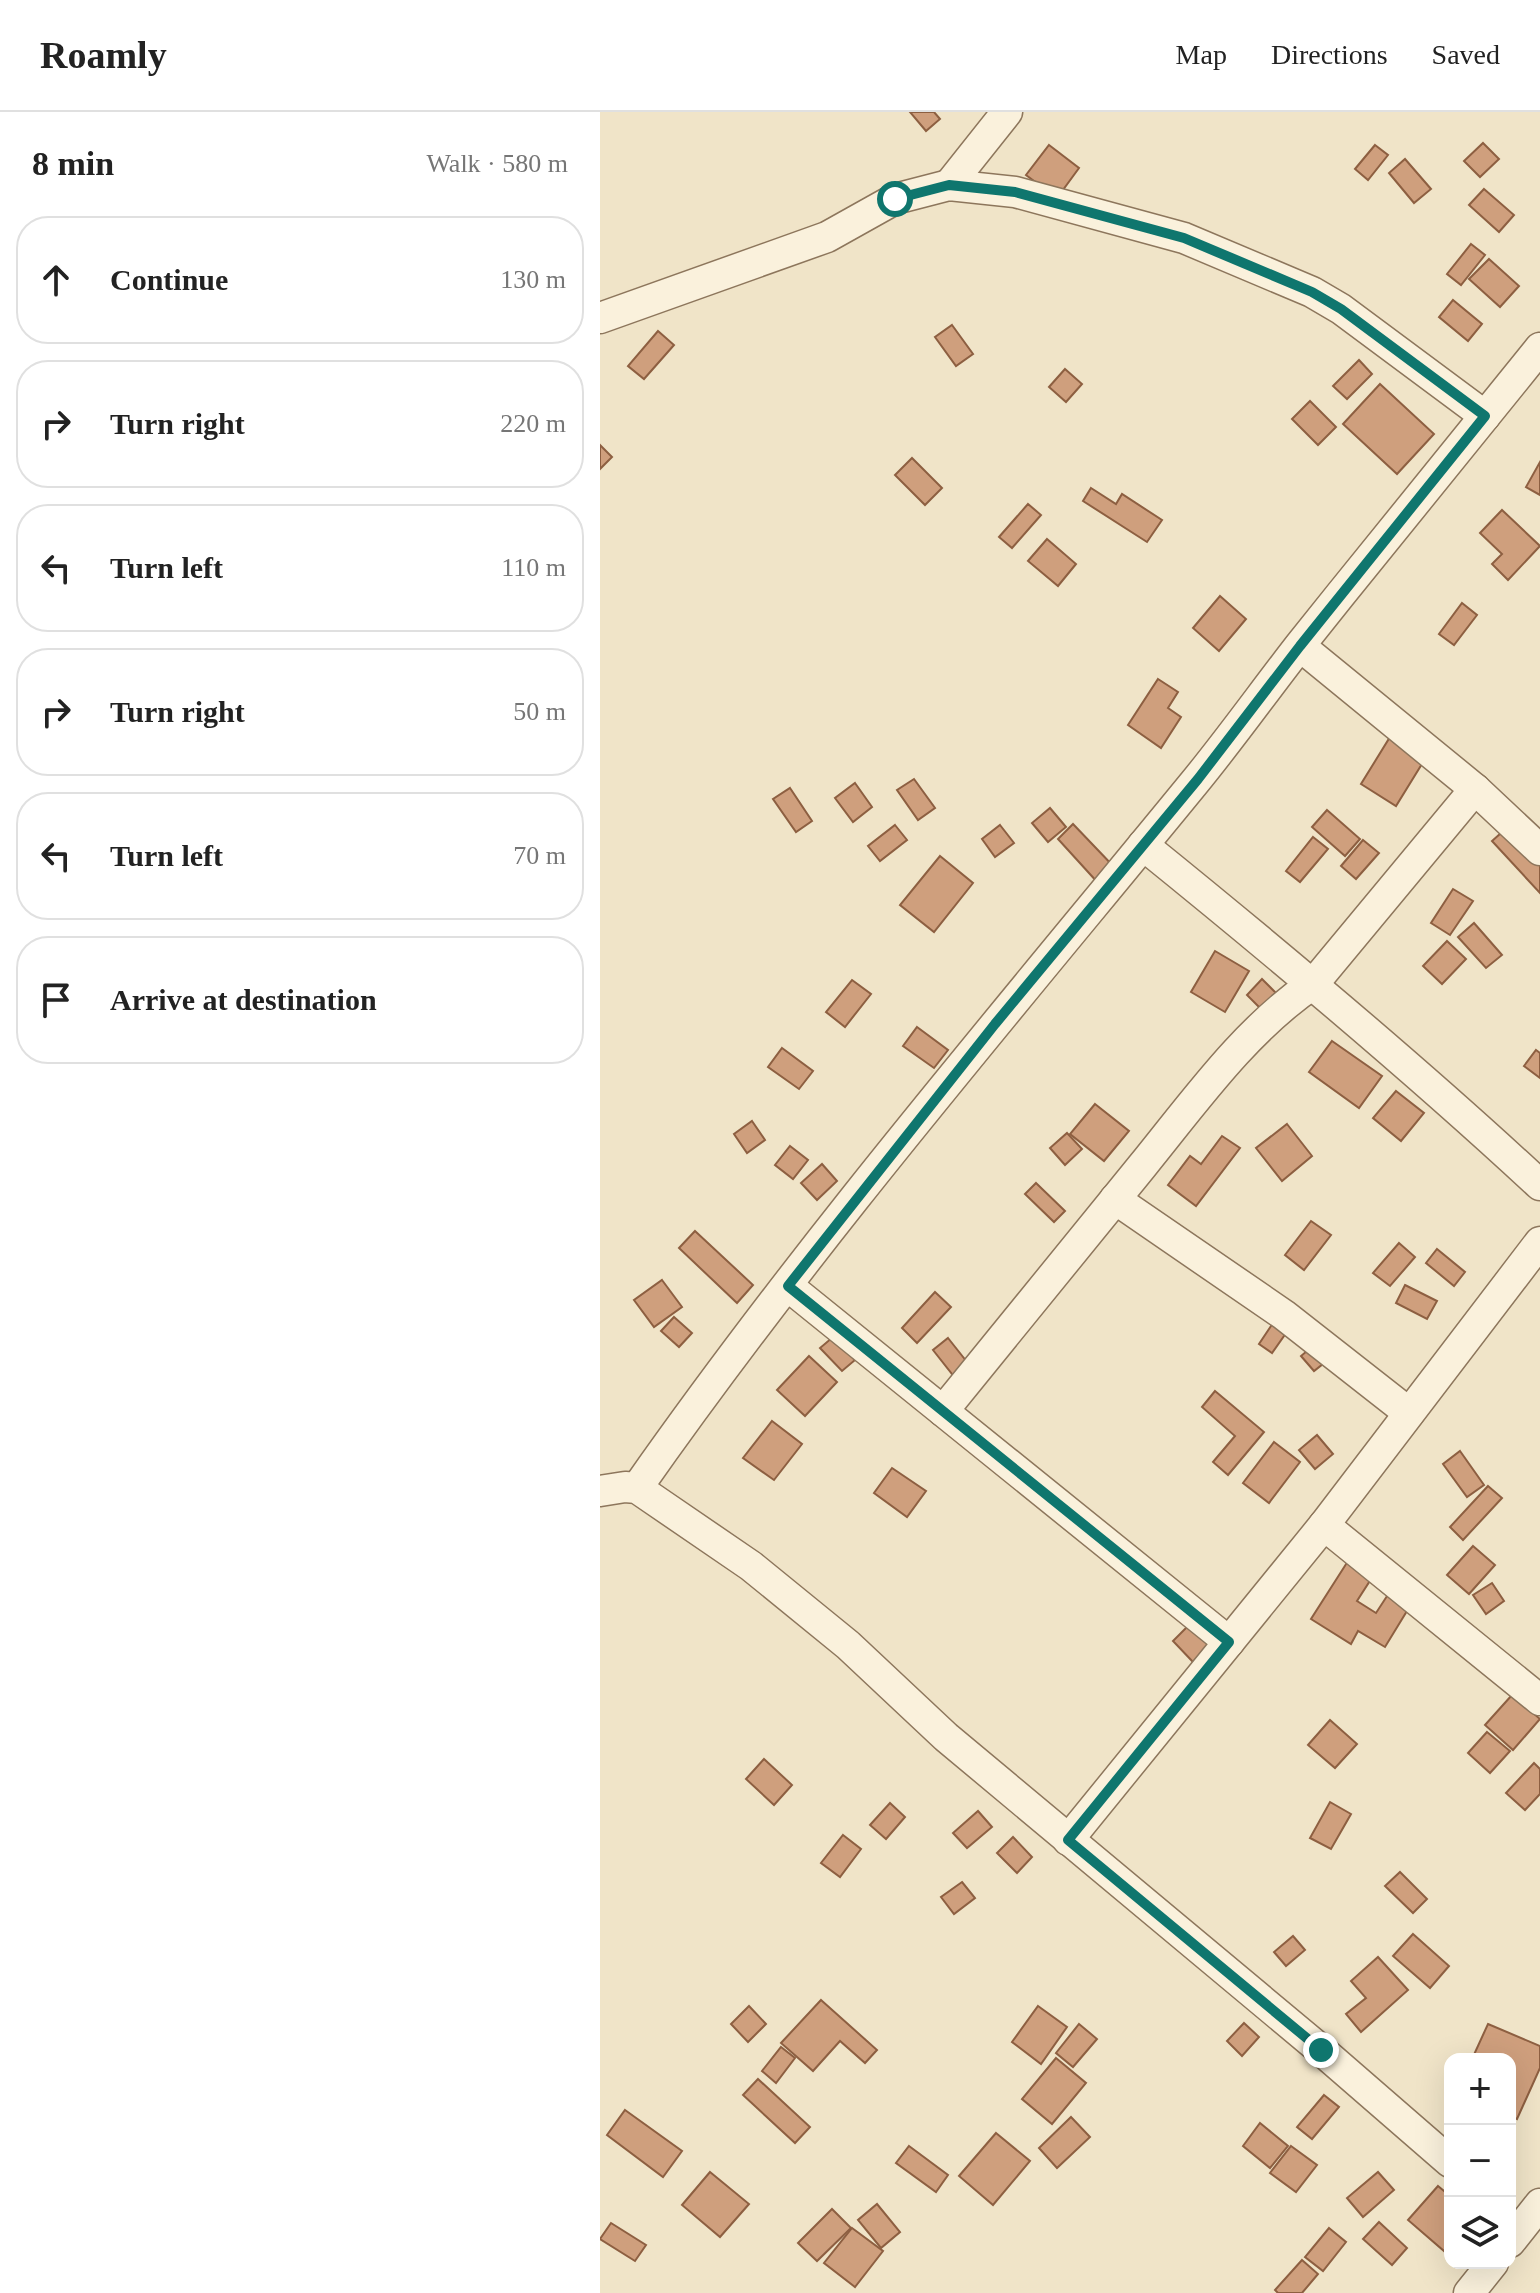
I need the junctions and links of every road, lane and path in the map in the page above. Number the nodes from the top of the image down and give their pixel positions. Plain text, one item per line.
1 (1007, 112) edge
2 (949, 185) junction
3 (600, 318) edge
4 (1540, 348) edge
5 (1485, 416) junction
6 (1300, 646) junction
7 (1475, 789) junction
8 (1143, 845) junction
9 (1540, 850) edge
10 (1314, 983) junction
11 (1540, 1185) edge
12 (1115, 1199) junction
13 (1540, 1242) edge
14 (788, 1286) junction
15 (943, 1411) junction
16 (1409, 1413) junction
17 (637, 1488) junction
18 (600, 1491) edge
19 (1324, 1525) junction
20 (1229, 1642) junction
21 (1540, 1700) edge
22 (1068, 1840) junction
23 (1444, 2157) edge
24 (1488, 2269) edge
25 (1469, 2293) edge

1 - 2 street
2 - 3 street
2 - 5 street
4 - 5 street
5 - 6 street
6 - 7 street
6 - 8 street
7 - 9 street
7 - 10 street
8 - 10 street
8 - 14 street
10 - 11 street
10 - 12 street
12 - 15 street
12 - 16 street
13 - 16 street
14 - 15 street
14 - 17 street
15 - 20 street
16 - 19 street
17 - 18 street
17 - 22 street
19 - 20 street
19 - 21 street
20 - 22 street
22 - 23 street
24 - 25 street

